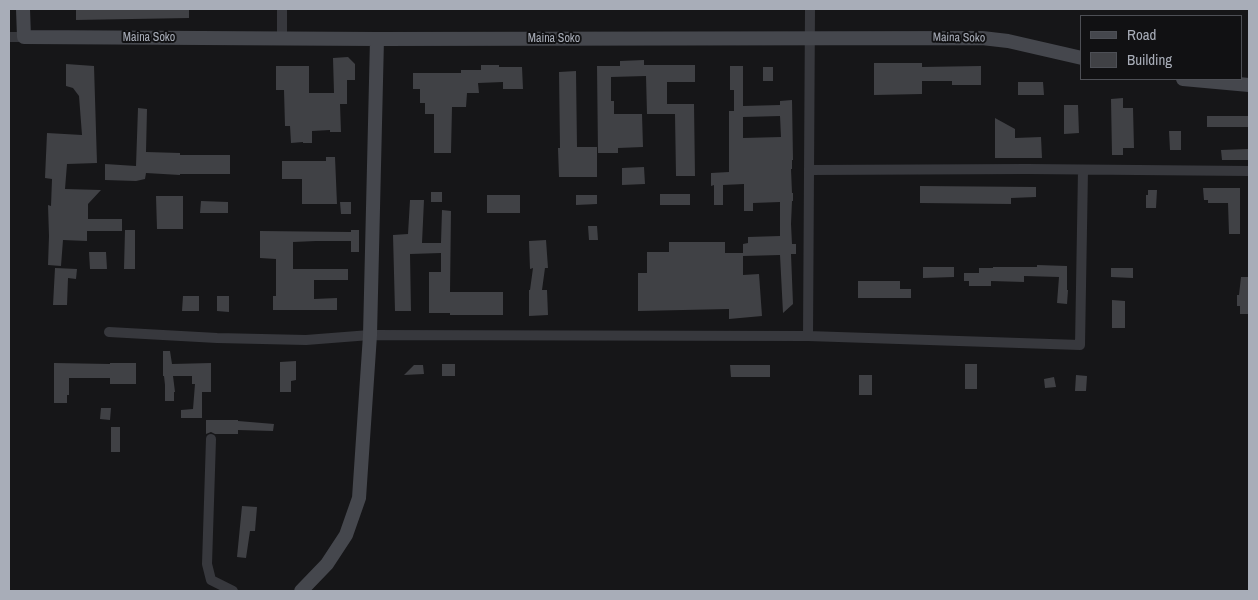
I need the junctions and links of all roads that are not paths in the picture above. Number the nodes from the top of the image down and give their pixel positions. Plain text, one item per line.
1 (23, 9) edge
2 (282, 9) edge
3 (810, 9) edge
4 (9, 37) edge
5 (24, 37) junction
6 (282, 38) junction
7 (377, 39) junction
8 (810, 39) junction
9 (1080, 58) edge
10 (1196, 80) edge
11 (1249, 84) edge
12 (809, 170) junction
13 (1083, 170) junction
14 (1249, 171) edge
15 (109, 332) dead end
16 (370, 335) junction
17 (808, 336) junction
18 (211, 439) dead end
19 (233, 591) edge
20 (301, 591) edge

1 - 5 street
2 - 6 street
3 - 8 street
4 - 5 street
5 - 6 street, Maina Soko
6 - 7 street, Maina Soko
7 - 8 street, Maina Soko
7 - 16 street
8 - 9 street, Maina Soko
8 - 12 street
10 - 11 street
12 - 13 street
12 - 17 street
13 - 14 street
13 - 17 street
15 - 16 street
16 - 17 street
16 - 20 street
18 - 19 street

